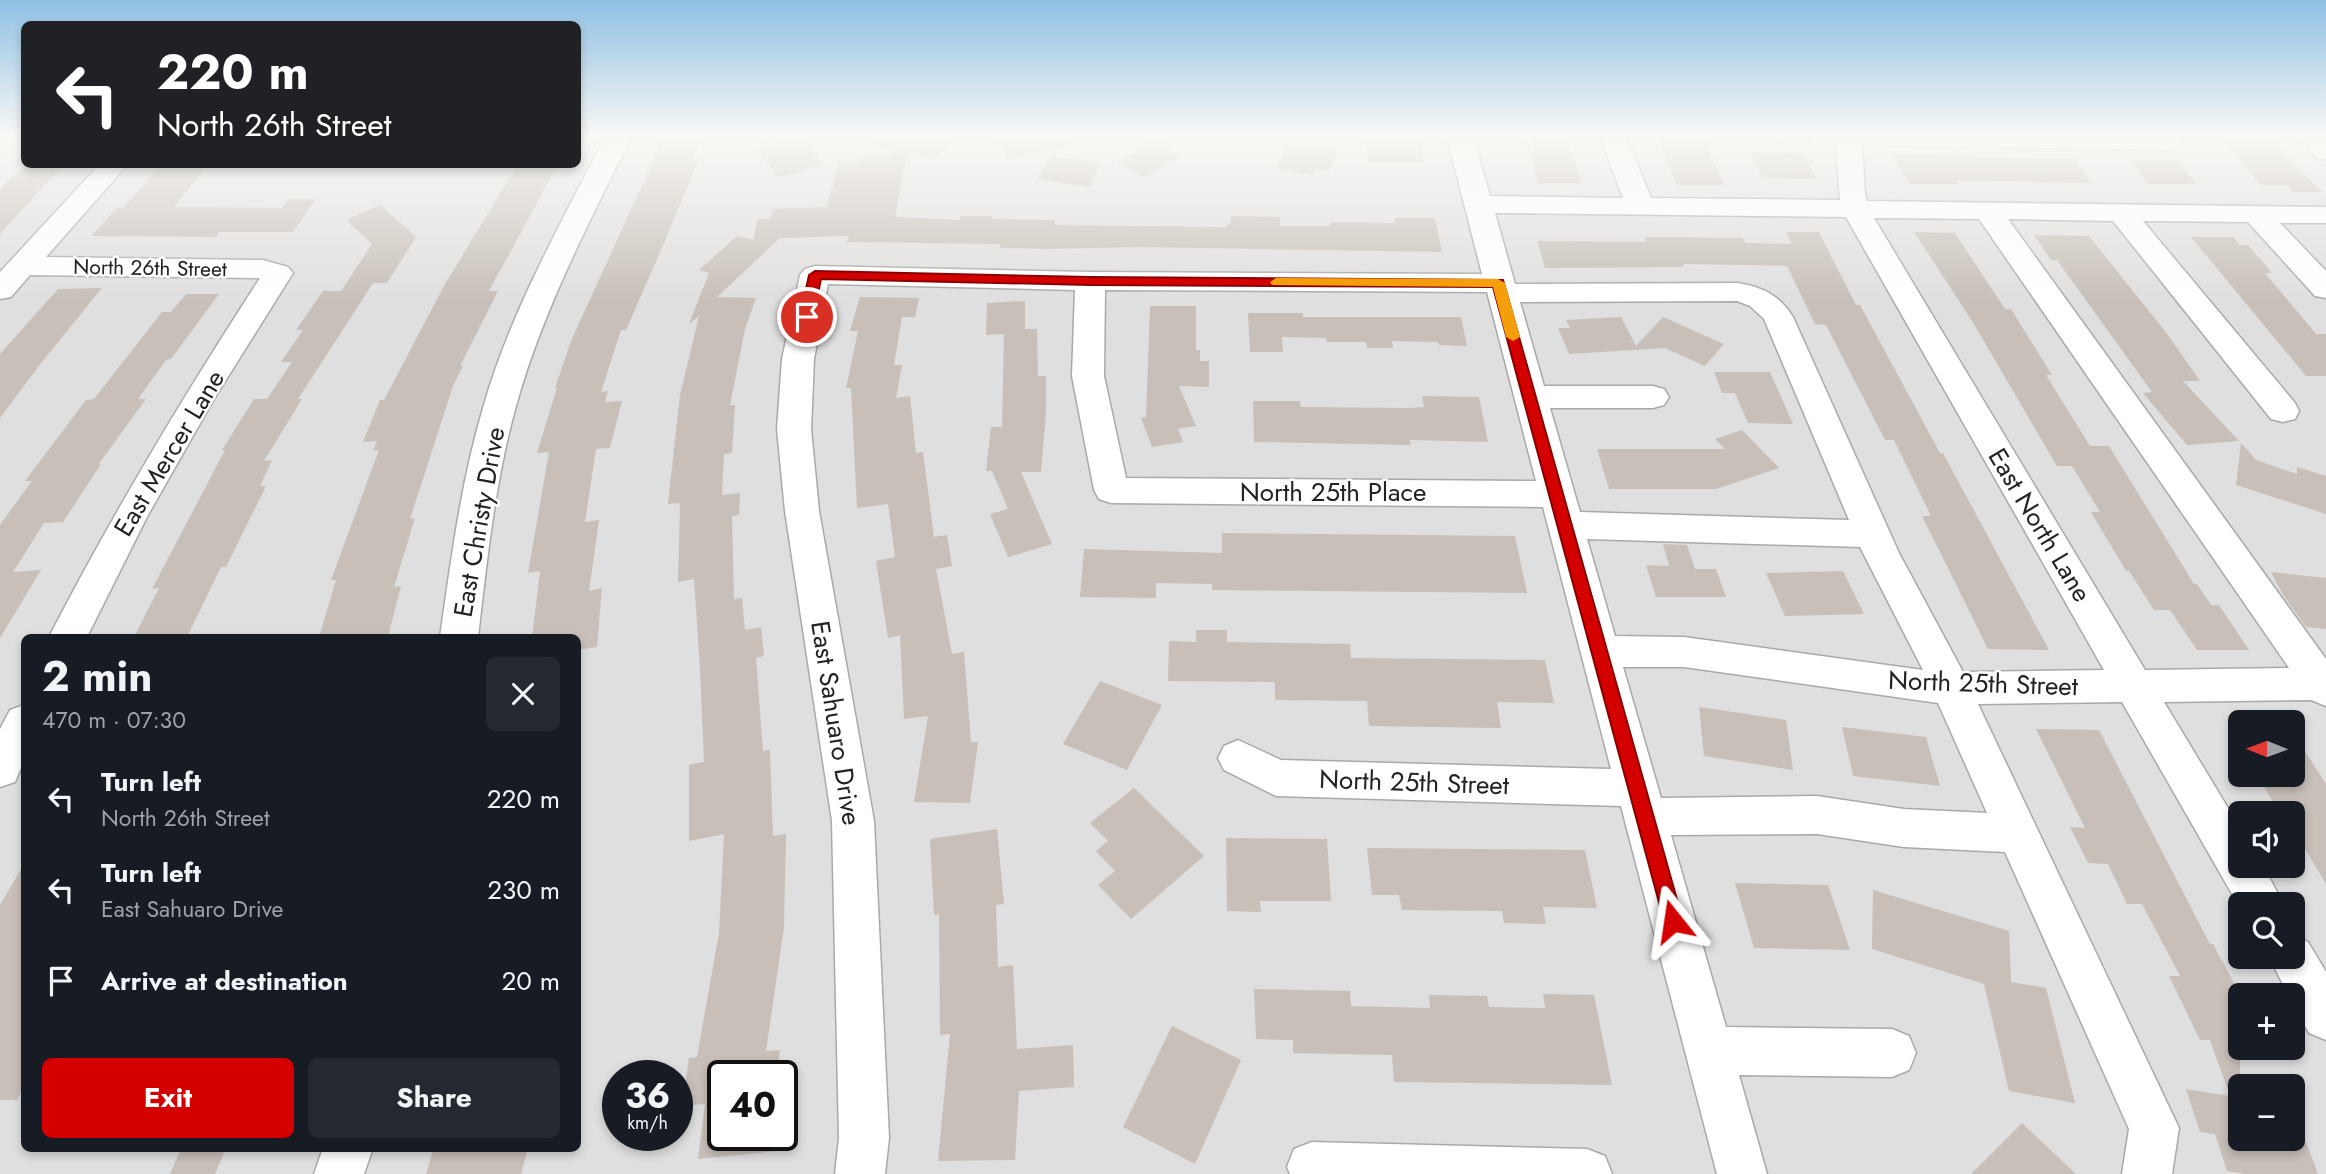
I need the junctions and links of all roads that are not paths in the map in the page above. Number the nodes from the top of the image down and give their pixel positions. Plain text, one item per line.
1 (89, 192) edge
2 (591, 192) edge
3 (1475, 192) edge
4 (1634, 192) edge
5 (1851, 192) edge
6 (1478, 204) junction
7 (1640, 206) junction
8 (1855, 209) junction
9 (1986, 210) junction
10 (2122, 213) junction
11 (2257, 215) junction
12 (2326, 215) edge
13 (20, 266) junction
14 (278, 273) joint
15 (1090, 281) junction
16 (1499, 288) junction
17 (2326, 289) edge
18 (0, 290) edge
19 (1530, 397) junction
20 (1653, 397) dead end
21 (2283, 411) dead end
22 (1560, 509) junction
23 (1873, 534) junction
24 (70, 634) edge
25 (459, 634) edge
26 (1599, 651) junction
27 (2325, 686) edge
28 (1950, 687) junction
29 (2136, 687) junction
30 (21, 728) edge
31 (1238, 758) dead end
32 (0, 769) edge
33 (1641, 802) junction
34 (2017, 833) junction
35 (2254, 892) edge
36 (2299, 969) edge
37 (2326, 1017) edge
38 (1709, 1051) junction
39 (1892, 1053) dead end
40 (347, 1152) edge
41 (1312, 1167) dead end
42 (339, 1174) edge
43 (860, 1174) edge
44 (1587, 1174) edge
45 (1742, 1174) edge
46 (2147, 1174) edge

1 - 13 street
2 - 25 street, East Christy Drive
3 - 6 street
4 - 7 street
5 - 8 street, East North Lane
6 - 7 street
6 - 16 street
7 - 8 street
8 - 9 street
8 - 29 street, East North Lane
9 - 10 street
9 - 27 street
10 - 11 street
10 - 21 street
11 - 12 street
11 - 17 street
13 - 14 street, North 26th Street
13 - 18 street
14 - 24 street, East Mercer Lane
15 - 16 street
15 - 22 street, North 25th Place
15 - 43 street, East Sahuaro Drive
16 - 19 street
16 - 23 street
19 - 20 street
19 - 22 street
22 - 23 street, North 25th Place
22 - 26 street
23 - 28 street
26 - 28 street, North 25th Street
26 - 33 street
27 - 29 street, North 25th Street
28 - 29 street, North 25th Street
28 - 34 street
29 - 35 street, East North Lane
30 - 32 street
31 - 33 street, North 25th Street
33 - 34 street, North 25th Street
33 - 38 street
34 - 46 street
36 - 37 street
38 - 39 street
38 - 45 street
40 - 42 street
41 - 44 street

